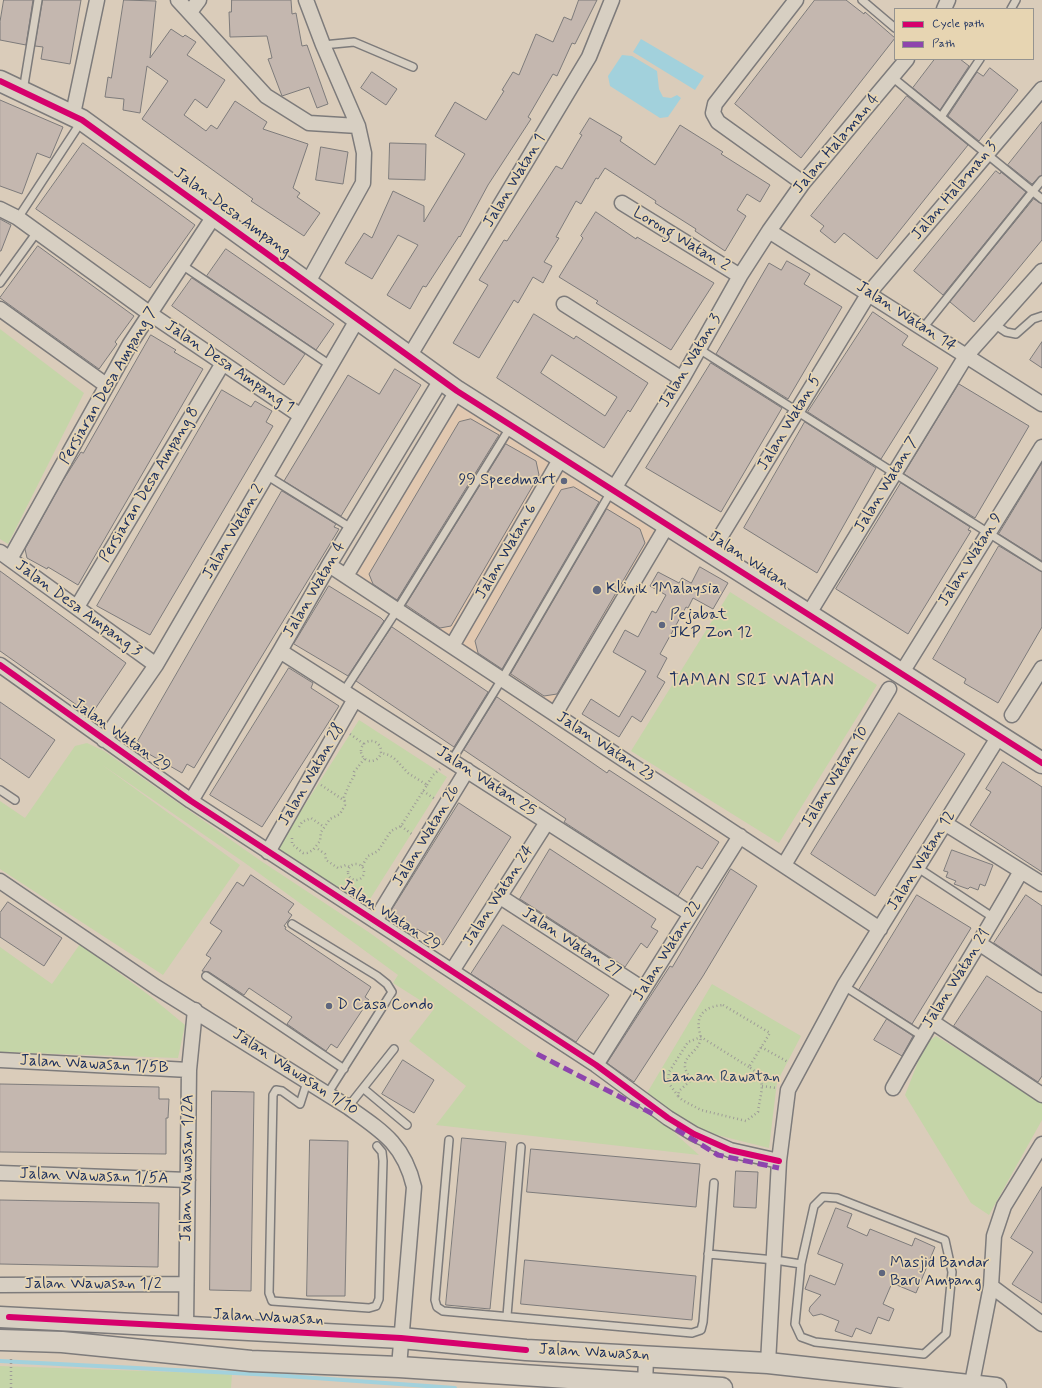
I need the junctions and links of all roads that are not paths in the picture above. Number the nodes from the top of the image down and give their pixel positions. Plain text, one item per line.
1 (38, 0) edge
2 (97, 0) edge
3 (178, 0) edge
4 (199, 0) edge
5 (306, 0) edge
6 (612, 0) edge
7 (796, 0) edge
8 (862, 0) edge
9 (190, 12) junction
10 (894, 27) edge
11 (323, 45) junction
12 (906, 60) edge
13 (979, 60) edge
14 (414, 67) dead end
15 (892, 77) junction
16 (0, 81) edge
17 (1042, 90) edge
18 (23, 92) junction
19 (78, 117) junction
20 (941, 117) junction
21 (358, 126) junction
22 (987, 155) junction
23 (1042, 180) edge
24 (803, 182) junction
25 (1033, 192) junction
26 (1042, 199) edge
27 (622, 204) dead end
28 (0, 209) edge
29 (214, 216) junction
30 (18, 218) junction
31 (769, 231) junction
32 (37, 232) junction
33 (182, 265) junction
34 (1042, 271) edge
35 (740, 276) junction
36 (0, 283) edge
37 (308, 284) junction
38 (869, 293) junction
39 (564, 304) dead end
40 (0, 309) edge
41 (149, 313) junction
42 (1042, 316) edge
43 (357, 320) junction
44 (994, 324) junction
45 (923, 328) junction
46 (699, 349) junction
47 (966, 356) junction
48 (409, 357) junction
49 (223, 363) junction
50 (330, 365) junction
51 (682, 379) junction
52 (106, 385) junction
53 (449, 386) junction
54 (1042, 404) edge
55 (797, 412) junction
56 (301, 416) junction
57 (511, 426) junction
58 (1042, 447) edge
59 (561, 458) junction
60 (894, 473) junction
61 (266, 476) junction
62 (613, 490) junction
63 (668, 524) junction
64 (351, 528) junction
65 (988, 533) junction
66 (711, 552) junction
67 (5, 556) edge
68 (328, 565) junction
69 (1042, 567) edge
70 (346, 576) junction
71 (77, 607) junction
72 (398, 610) junction
73 (808, 615) junction
74 (452, 646) junction
75 (280, 651) junction
76 (0, 665) edge
77 (156, 665) junction
78 (1042, 668) edge
79 (502, 679) junction
80 (895, 682) junction
81 (350, 695) junction
82 (555, 714) junction
83 (1012, 715) dead end
84 (999, 736) junction
85 (104, 740) junction
86 (452, 760) junction
87 (1042, 763) edge
88 (467, 770) junction
89 (0, 790) edge
90 (15, 800) dead end
91 (191, 801) junction
92 (547, 822) junction
93 (946, 824) junction
94 (740, 836) junction
95 (268, 852) junction
96 (784, 865) junction
97 (918, 868) junction
98 (1021, 871) junction
99 (0, 881) edge
100 (1042, 884) edge
101 (499, 896) junction
102 (691, 914) junction
103 (994, 918) junction
104 (375, 922) junction
105 (292, 924) dead end
106 (880, 929) junction
107 (980, 944) junction
108 (452, 971) junction
109 (206, 976) dead end
110 (1042, 985) edge
111 (844, 986) junction
112 (643, 989) junction
113 (196, 1010) junction
114 (931, 1021) junction
115 (922, 1036) junction
116 (394, 1049) dead end
117 (0, 1060) edge
118 (596, 1065) junction
119 (344, 1069) junction
120 (189, 1070) junction
121 (306, 1082) junction
122 (893, 1088) dead end
123 (364, 1089) junction
124 (328, 1093) junction
125 (1042, 1095) edge
126 (348, 1107) junction
127 (407, 1125) dead end
128 (449, 1140) dead end
129 (1042, 1144) edge
130 (377, 1146) dead end
131 (521, 1147) dead end
132 (779, 1161) junction
133 (0, 1173) edge
134 (188, 1180) junction
135 (714, 1183) dead end
136 (708, 1254) junction
137 (775, 1260) junction
138 (801, 1264) junction
139 (186, 1284) junction
140 (0, 1285) edge
141 (991, 1286) junction
142 (507, 1316) junction
143 (0, 1317) edge
144 (1042, 1324) edge
145 (186, 1327) junction
146 (401, 1338) junction
147 (5, 1347) edge
148 (646, 1356) junction
149 (768, 1363) junction
150 (399, 1367) junction
151 (618, 1385) edge
152 (645, 1386) edge
153 (683, 1387) edge
154 (971, 1387) edge
155 (722, 1388) edge
156 (996, 1388) edge

1 - 18 lane
2 - 19 street
3 - 9 street
4 - 9 street
5 - 11 street
6 - 48 street, Jalan Watan 1
7 - 24 street
8 - 10 lane
9 - 21 street
11 - 14 lane
11 - 21 street
12 - 15 street, Jalan Halaman 4
13 - 20 lane
15 - 20 lane
15 - 24 street, Jalan Halaman 4
16 - 18 main road, Jalan Desa Ampang
17 - 22 street, Jalan Halaman 3
18 - 19 main road, Jalan Desa Ampang
19 - 29 main road, Jalan Desa Ampang
19 - 30 lane
20 - 22 lane
21 - 37 street
22 - 25 lane
22 - 38 street, Jalan Halaman 3
23 - 25 lane
24 - 31 street, Jalan Halaman 4
25 - 26 lane
25 - 45 lane
27 - 35 street, Lorong Watan 2
28 - 30 street, Jalan Desa Ampang 1
29 - 33 street, Persiaran Desa Ampang 7
29 - 37 main road, Jalan Desa Ampang
30 - 32 street, Jalan Desa Ampang 1
31 - 35 street, Jalan Watan 3
31 - 38 street, Jalan Watan 14
32 - 36 lane
32 - 41 street, Jalan Desa Ampang 1
33 - 41 street, Persiaran Desa Ampang 7
33 - 50 lane
34 - 44 street, Jalan Watan 7
35 - 46 street, Jalan Watan 3
37 - 43 main road, Jalan Desa Ampang
38 - 45 street, Jalan Watan 14
38 - 55 street, Jalan Watan 5
39 - 51 street
40 - 52 street
41 - 49 street, Jalan Desa Ampang 1
41 - 52 street, Persiaran Desa Ampang 7
42 - 44 lane
43 - 48 main road, Jalan Desa Ampang
43 - 50 street, Jalan Watan 2
44 - 47 street, Jalan Watan 7
45 - 47 street, Jalan Watan 14
46 - 51 street, Jalan Watan 3
46 - 55 lane
47 - 54 street, Jalan Watan 14
47 - 60 street, Jalan Watan 7
48 - 53 main road, Jalan Desa Ampang
49 - 56 street, Jalan Desa Ampang 1
49 - 71 street, Persiaran Desa Ampang 8
50 - 56 street, Jalan Watan 2
51 - 62 street, Jalan Watan 3
52 - 67 street, Persiaran Desa Ampang 7
53 - 57 main road, Jalan Watan
53 - 64 street, Jalan Watan 4
53 - 70 street, Jalan Watan 4
55 - 60 lane
55 - 66 street, Jalan Watan 5
56 - 61 street, Jalan Watan 2
57 - 59 main road, Jalan Watan
57 - 72 lane
58 - 65 street, Jalan Watan 9
59 - 62 main road, Jalan Watan
59 - 74 street, Jalan Watan 6
60 - 65 lane
60 - 73 street, Jalan Watan 7
61 - 64 lane
61 - 77 street, Jalan Watan 2
62 - 63 main road, Jalan Watan
62 - 79 lane
63 - 66 main road, Jalan Watan
63 - 82 street
64 - 68 street, Jalan Watan 4
65 - 69 lane
65 - 80 street, Jalan Watan 9
66 - 73 main road, Jalan Watan
67 - 71 street, Jalan Desa Ampang 3
68 - 70 street, Jalan Watan 23
68 - 75 street, Jalan Watan 4
70 - 72 street, Jalan Watan 23
71 - 77 street, Jalan Desa Ampang 3
72 - 74 street, Jalan Watan 23
72 - 81 lane
73 - 80 main road, Jalan Watan
74 - 79 street, Jalan Watan 23
75 - 81 street, Jalan Watan 25
75 - 91 street, Jalan Watan 4
76 - 85 street, Jalan Watan 29
77 - 85 street, Jalan Watan 2
78 - 83 street
79 - 82 street, Jalan Watan 23
79 - 86 lane
80 - 84 main road, Jalan Watan
80 - 96 street, Jalan Watan 10
81 - 86 street, Jalan Watan 25
81 - 95 street, Jalan Watan 28
82 - 94 street, Jalan Watan 23
84 - 87 main road, Jalan Watan
84 - 93 street, Jalan Watan 12
85 - 91 street, Jalan Watan 29
86 - 88 street, Jalan Watan 25
88 - 92 street, Jalan Watan 25
88 - 104 street, Jalan Watan 26
89 - 90 lane
91 - 95 street, Jalan Watan 29
92 - 101 street, Jalan Watan 24
92 - 102 street, Jalan Watan 25
93 - 97 street, Jalan Watan 12
93 - 98 street
94 - 96 street, Jalan Watan 23
94 - 102 street, Jalan Watan 22
95 - 104 street, Jalan Watan 29
96 - 106 street, Jalan Watan 23
97 - 103 lane
97 - 106 street, Jalan Watan 12
98 - 100 street
98 - 103 street, Jalan Watan 21
99 - 113 street, Jalan Wawasan 1/10
101 - 108 street, Jalan Watan 24
101 - 112 street, Jalan Watan 27
102 - 112 street, Jalan Watan 22
103 - 107 street, Jalan Watan 21
104 - 108 street, Jalan Watan 29
105 - 119 lane
106 - 111 street, Jalan Watan 12
107 - 110 street
107 - 114 street, Jalan Watan 21
108 - 118 street, Jalan Watan 29
109 - 119 lane
111 - 115 lane
111 - 132 street, Jalan Watan 12
112 - 118 street, Jalan Watan 22
113 - 120 street, Jalan Wawasan 1/2A
113 - 121 street, Jalan Wawasan 1/10
114 - 115 street, Jalan Watan 21
114 - 125 street
115 - 122 street, Jalan Watan 21
116 - 123 lane
117 - 120 street, Jalan Wawasan 1/5B
118 - 132 street, Jalan Watan 29
119 - 124 lane
120 - 134 street, Jalan Wawasan 1/2A
121 - 124 street, Jalan Wawasan 1/10
121 - 130 lane
123 - 126 lane
123 - 127 lane
124 - 126 street, Jalan Wawasan 1/10
126 - 146 street, Jalan Wawasan 1/10
128 - 142 lane
129 - 141 street
131 - 142 lane
132 - 137 street, Jalan Watan 12
133 - 134 street, Jalan Wawasan 1/5A
134 - 139 street, Jalan Wawasan 1/2A
135 - 136 lane
136 - 137 lane
136 - 142 lane
137 - 138 lane
137 - 149 street
138 - 138 lane
139 - 140 street, Jalan Wawasan 1/2
139 - 145 street, Jalan Wawasan 1/2A
141 - 144 street
141 - 154 street
143 - 145 main road, Jalan Wawasan
145 - 146 main road, Jalan Wawasan
146 - 148 main road, Jalan Wawasan
146 - 150 street, Jalan Wawasan 1/10
147 - 150 main road, Jalan Wawasan
148 - 149 main road, Jalan Wawasan
148 - 152 street
149 - 154 main road, Jalan Wawasan
150 - 151 main road, Jalan Wawasan
151 - 152 main road, Jalan Wawasan
152 - 153 main road, Jalan Wawasan
153 - 155 main road, Jalan Wawasan
154 - 156 main road, Jalan Wawasan

